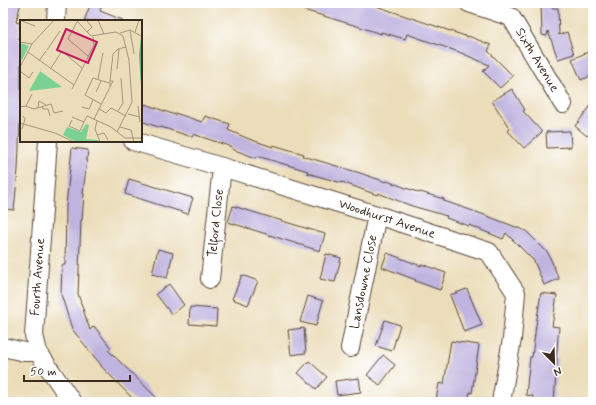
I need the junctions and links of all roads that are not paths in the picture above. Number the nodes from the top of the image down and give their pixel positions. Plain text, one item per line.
1 (57, 3) edge
2 (469, 3) edge
3 (512, 10) edge
4 (56, 20) edge
5 (563, 104) dead end
6 (48, 142) edge
7 (136, 142) edge
8 (222, 167) junction
9 (377, 215) junction
10 (210, 279) dead end
11 (3, 347) edge
12 (350, 348) dead end
13 (38, 352) junction
14 (72, 402) edge
15 (501, 402) edge

1 - 4 street
2 - 3 street
3 - 5 street, Sixth Avenue
6 - 13 street, Fourth Avenue
7 - 8 street, Woodhurst Avenue
8 - 9 street, Woodhurst Avenue
8 - 10 street, Telford Close
9 - 12 street, Lansdowne Close
9 - 15 street, Woodhurst Avenue
11 - 13 street
13 - 14 street, Fourth Avenue

